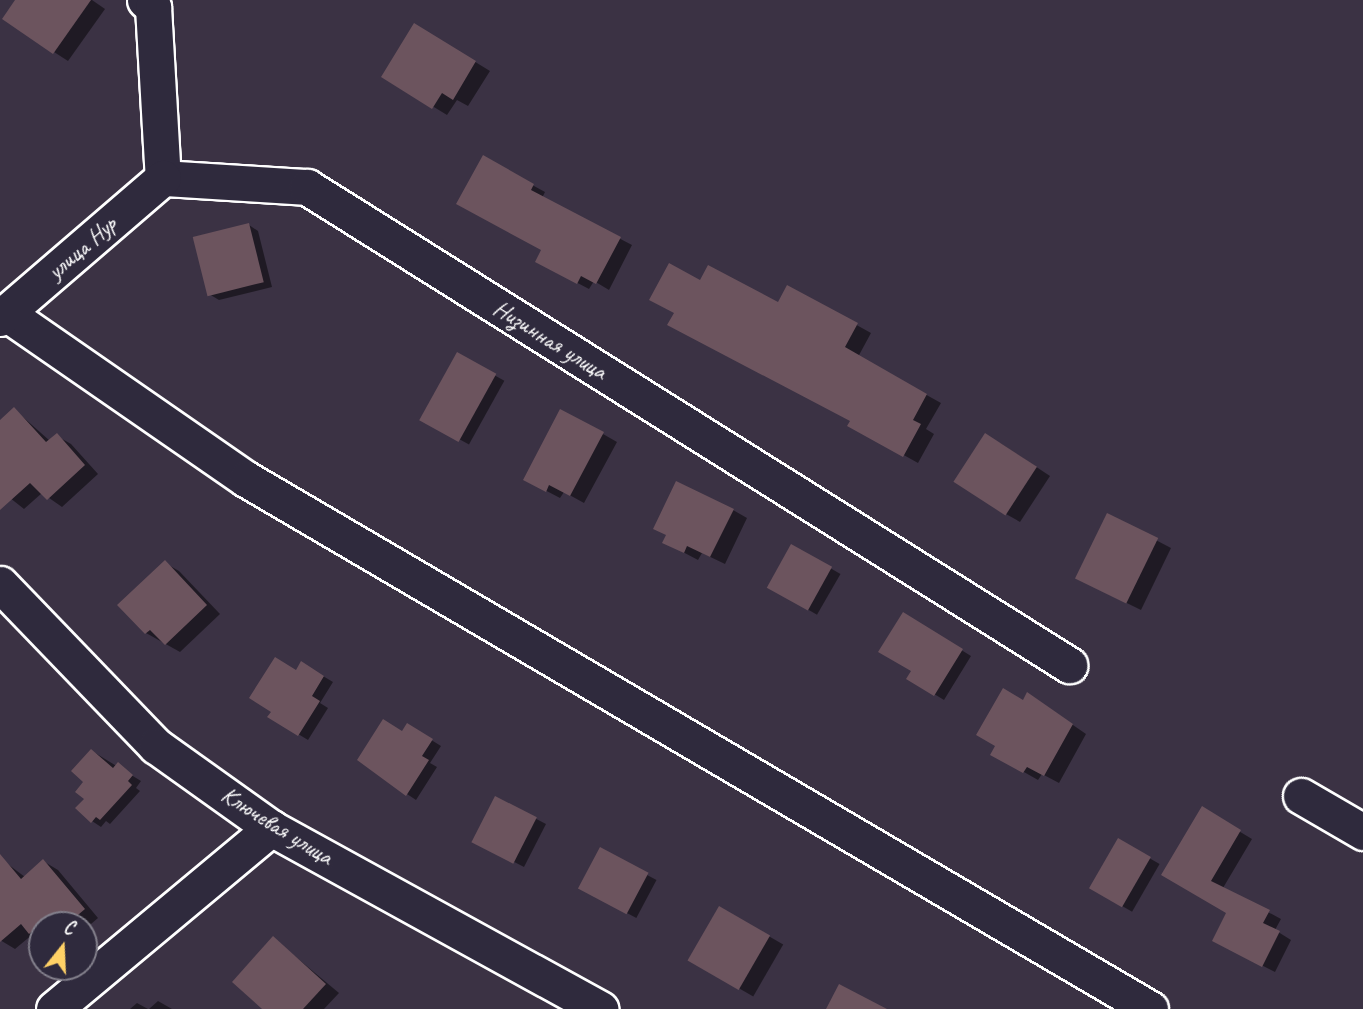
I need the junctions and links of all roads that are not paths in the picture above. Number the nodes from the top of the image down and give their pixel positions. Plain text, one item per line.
1 (145, 0) edge
2 (163, 178) junction
3 (3, 315) edge
4 (0, 584) edge
5 (1069, 665) dead end
6 (1301, 796) dead end
7 (271, 828) junction
8 (1363, 832) edge
9 (54, 1009) edge
10 (600, 1009) edge
11 (1150, 1009) edge

1 - 2 street
2 - 3 street, улица Нур
2 - 5 street, Низинная улица
3 - 11 street
4 - 7 street, Ключевая улица
6 - 8 street
7 - 9 street
7 - 10 street, Ключевая улица

